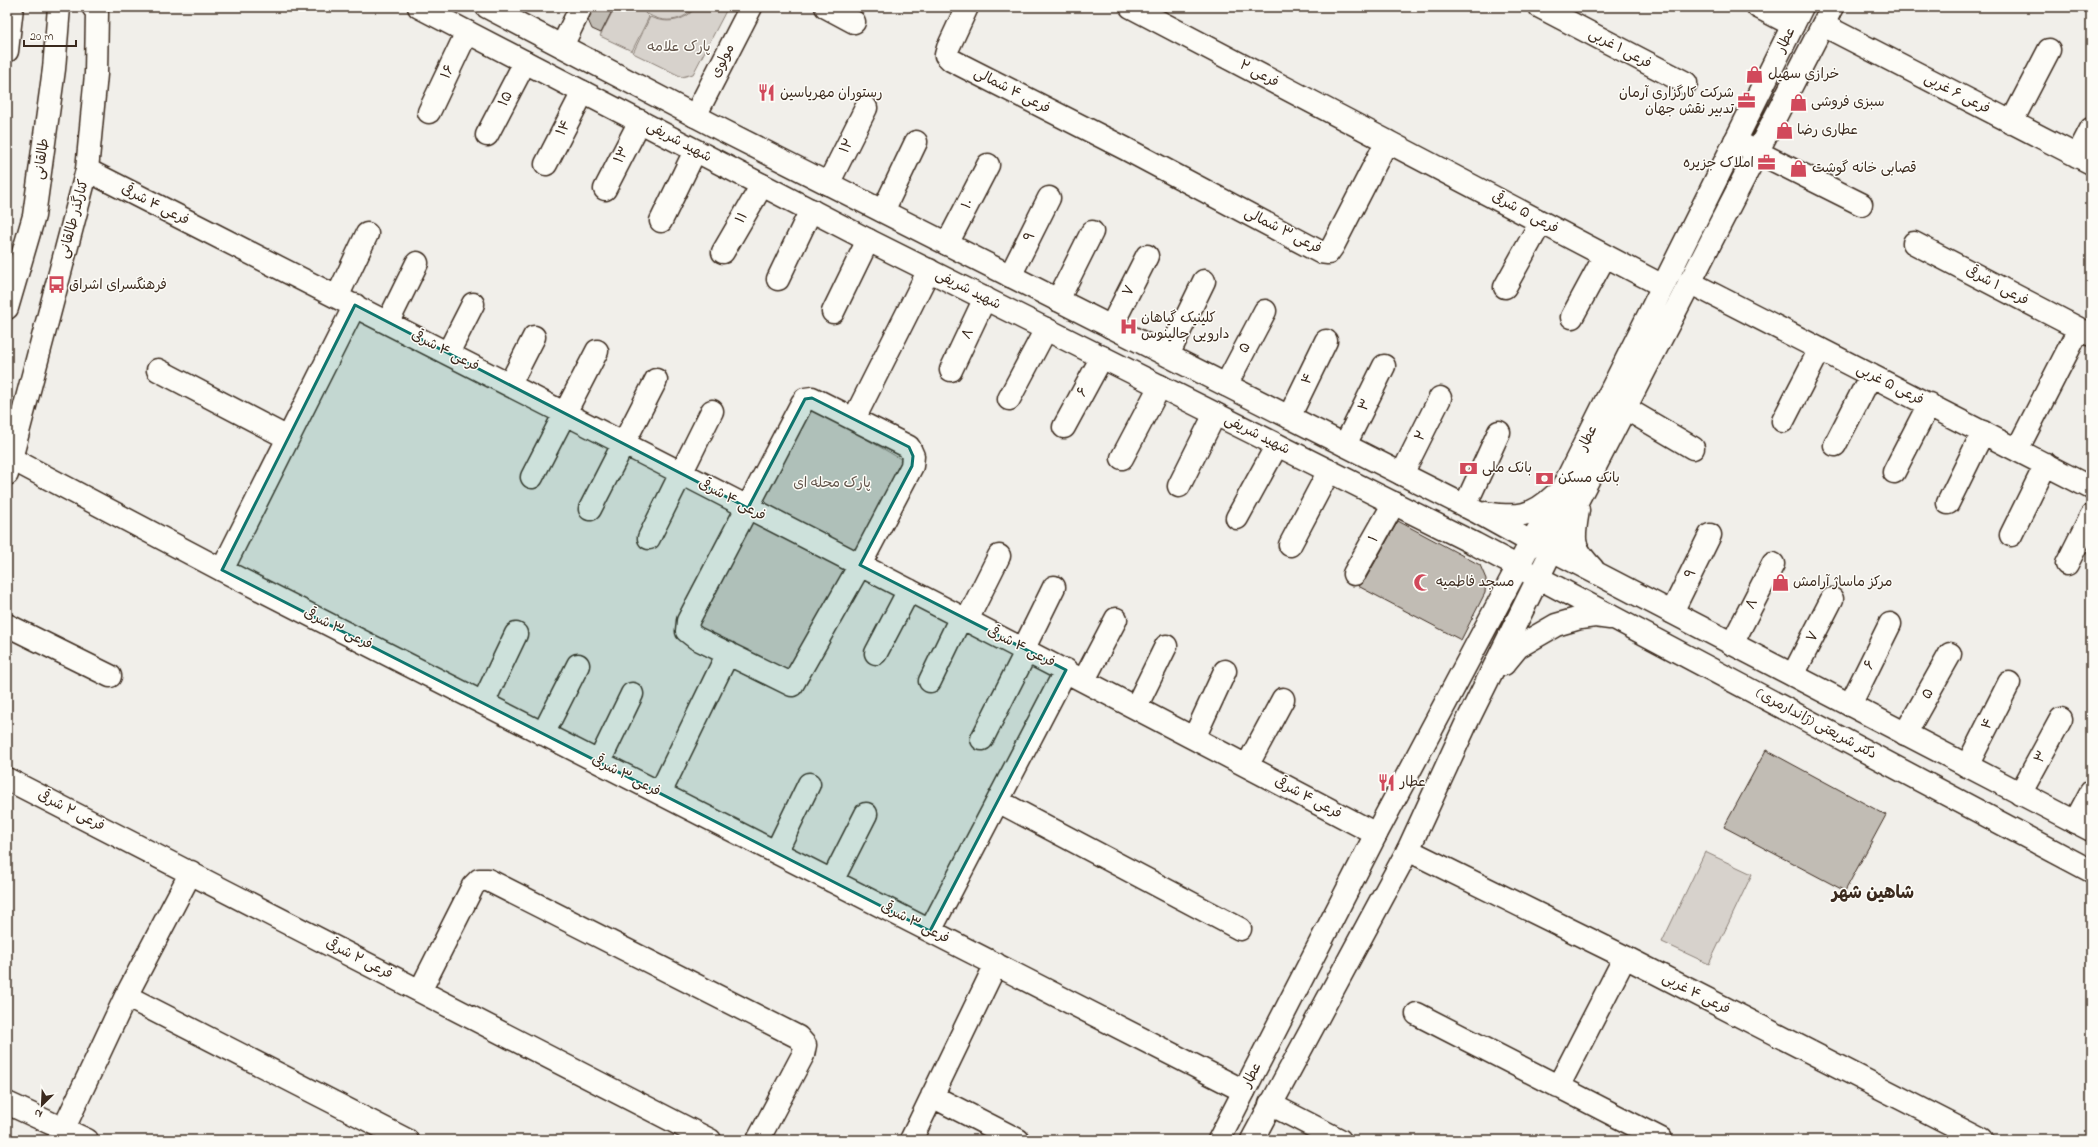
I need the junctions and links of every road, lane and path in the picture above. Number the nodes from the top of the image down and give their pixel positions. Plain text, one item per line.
1 (12, 7) edge
2 (59, 7) edge
3 (93, 7) edge
4 (419, 7) edge
5 (487, 7) edge
6 (582, 7) edge
7 (751, 7) edge
8 (826, 7) edge
9 (967, 7) edge
10 (1131, 7) edge
11 (1758, 7) edge
12 (1550, 9) edge
13 (1798, 16) edge
14 (1828, 16) edge
15 (854, 22) dead end
16 (468, 32) junction
17 (562, 46) junction
18 (2048, 50) dead end
19 (7, 51) edge
20 (525, 62) junction
21 (1686, 83) dead end
22 (583, 92) junction
23 (866, 108) dead end
24 (429, 112) dead end
25 (695, 116) junction
26 (640, 121) junction
27 (2011, 123) junction
28 (2091, 129) edge
29 (487, 135) dead end
30 (1387, 141) junction
31 (1736, 141) junction
32 (916, 142) dead end
33 (1126, 149) joint
34 (694, 151) junction
35 (1757, 152) junction
36 (2084, 160) edge
37 (546, 164) dead end
38 (988, 165) dead end
39 (87, 170) junction
40 (828, 184) junction
41 (762, 185) junction
42 (605, 189) dead end
43 (1050, 198) dead end
44 (1860, 204) dead end
45 (811, 210) junction
46 (883, 211) junction
47 (661, 221) dead end
48 (1541, 222) junction
49 (906, 223) junction
50 (1092, 232) dead end
51 (367, 234) dead end
52 (868, 240) junction
53 (1914, 243) dead end
54 (947, 244) junction
55 (891, 251) junction
56 (723, 252) dead end
57 (1147, 256) dead end
58 (1605, 256) junction
59 (417, 263) dead end
60 (929, 270) junction
61 (1010, 276) junction
62 (778, 279) dead end
63 (1204, 281) dead end
64 (1689, 282) junction
65 (1663, 286) junction
66 (1505, 287) dead end
67 (985, 298) junction
68 (1058, 300) junction
69 (346, 301) junction
70 (473, 304) dead end
71 (7, 308) edge
72 (1264, 311) dead end
73 (833, 312) dead end
74 (1572, 317) dead end
75 (388, 322) junction
76 (1111, 327) junction
77 (1046, 329) junction
78 (2085, 332) edge
79 (534, 337) dead end
80 (1326, 341) dead end
81 (1820, 349) junction
82 (597, 351) dead end
83 (448, 353) junction
84 (1168, 355) junction
85 (1102, 357) junction
86 (1384, 366) dead end
87 (158, 370) dead end
88 (951, 370) dead end
89 (1871, 375) junction
90 (656, 380) dead end
91 (510, 384) junction
92 (1226, 385) junction
93 (1160, 386) junction
94 (1440, 398) dead end
95 (1009, 399) dead end
96 (1929, 404) junction
97 (1625, 408) junction
98 (712, 411) dead end
99 (565, 413) junction
100 (1215, 414) junction
101 (1289, 417) junction
102 (854, 419) junction
103 (1783, 421) dead end
104 (1064, 427) dead end
105 (1499, 432) dead end
106 (1983, 432) junction
107 (288, 438) junction
108 (624, 443) junction
109 (1277, 445) junction
110 (1345, 445) junction
111 (1835, 445) dead end
112 (1694, 448) dead end
113 (2017, 450) junction
114 (1122, 458) dead end
115 (2046, 464) junction
116 (9, 466) edge
117 (1329, 471) junction
118 (1894, 472) dead end
119 (681, 473) junction
120 (1402, 474) junction
121 (532, 477) dead end
122 (1179, 486) dead end
123 (2091, 488) edge
124 (1572, 490) junction
125 (1394, 503) junction
126 (1948, 503) dead end
127 (748, 508) junction
128 (590, 509) dead end
129 (1471, 509) junction
130 (2091, 516) edge
131 (1237, 518) dead end
132 (1710, 535) dead end
133 (2011, 535) dead end
134 (649, 538) dead end
135 (1531, 542) junction
136 (1475, 544) junction
137 (1290, 545) dead end
138 (1552, 550) junction
139 (999, 556) dead end
140 (1773, 564) dead end
141 (2067, 564) dead end
142 (860, 565) junction
143 (1518, 568) junction
144 (222, 570) junction
145 (1354, 574) dead end
146 (1598, 574) junction
147 (1539, 579) junction
148 (1054, 587) dead end
149 (909, 590) junction
150 (1502, 596) junction
151 (1832, 599) dead end
152 (1679, 616) junction
153 (964, 618) junction
154 (1617, 618) junction
155 (1116, 619) dead end
156 (1890, 624) dead end
157 (7, 625) edge
158 (516, 634) dead end
159 (1732, 644) junction
160 (1166, 646) dead end
161 (1673, 648) junction
162 (1025, 649) junction
163 (728, 653) junction
164 (876, 653) dead end
165 (1950, 654) dead end
166 (578, 665) dead end
167 (1225, 671) dead end
168 (1075, 675) junction
169 (1793, 675) junction
170 (110, 676) dead end
171 (930, 680) dead end
172 (2009, 683) dead end
173 (632, 694) dead end
174 (1283, 699) dead end
175 (483, 703) junction
176 (1850, 705) junction
177 (1136, 707) junction
178 (2061, 719) dead end
179 (1466, 724) junction
180 (543, 734) junction
181 (1905, 734) junction
182 (1194, 738) junction
183 (982, 739) dead end
184 (599, 762) junction
185 (1247, 766) junction
186 (1967, 766) junction
187 (7, 779) edge
188 (809, 784) dead end
189 (2091, 792) edge
190 (660, 793) junction
191 (2020, 794) junction
192 (998, 801) junction
193 (866, 814) dead end
194 (2083, 826) edge
195 (1376, 834) junction
196 (1408, 850) junction
197 (776, 852) junction
198 (2091, 871) edge
199 (191, 872) junction
200 (832, 881) junction
201 (1240, 929) dead end
202 (930, 931) junction
203 (1625, 957) junction
204 (1311, 960) junction
205 (996, 964) junction
206 (1340, 976) junction
207 (420, 990) junction
208 (126, 996) junction
209 (1417, 1014) dead end
210 (1558, 1087) junction
211 (1244, 1091) junction
212 (932, 1096) junction
213 (7, 1103) edge
214 (1270, 1104) junction
215 (64, 1128) junction
216 (86, 1140) edge
217 (406, 1140) edge
218 (710, 1140) edge
219 (758, 1140) edge
220 (911, 1140) edge
221 (1018, 1140) edge
222 (1219, 1140) edge
223 (1252, 1140) edge
224 (1340, 1140) edge
225 (1661, 1140) edge
226 (1982, 1140) edge

1 - 19 street
2 - 71 street, طالقانی
3 - 39 street, کنارگذر طالقانی
4 - 16 street, شهید شریفی
5 - 17 street
6 - 17 street
7 - 25 street, مولوی
8 - 15 street
9 - 33 street, فرعی ۴ شمالی
10 - 30 street, فرعی ۲
11 - 13 street
12 - 21 street, فرعی ۱ غربی
13 - 31 street, عطار
14 - 27 street, فرعی ۶ غربی
14 - 35 street, عطار
16 - 20 street, شهید شریفی
16 - 24 street, ۱۶
17 - 25 street
18 - 27 street
20 - 22 street, شهید شریفی
20 - 29 street, ۱۵
22 - 26 street, شهید شریفی
22 - 37 street, ۱۴
23 - 40 street, ۱۲
25 - 40 street
26 - 34 street, شهید شریفی
26 - 42 street, ۱۳
27 - 36 street, فرعی ۶ غربی
28 - 36 street
30 - 33 street, فرعی ۳ شمالی
30 - 48 street, فرعی ۵ شرقی
31 - 35 street
31 - 65 street, عطار
32 - 46 street
34 - 41 street, شهید شریفی
34 - 47 street
35 - 44 street
35 - 64 street, عطار
38 - 54 street, ۱۰
39 - 69 street, فرعی ۴ شرقی
39 - 116 street, کنارگذر طالقانی
40 - 46 street
41 - 45 street, شهید شریفی
41 - 56 street, ۱۱
43 - 61 street, ۹
45 - 52 street, شهید شریفی
45 - 62 street
46 - 49 street
48 - 58 street, فرعی ۵ شرقی
48 - 66 street
49 - 54 street
49 - 55 street
50 - 68 street
51 - 69 street
52 - 55 street, شهید شریفی
52 - 73 street
53 - 78 street, فرعی ۱ شرقی
54 - 61 street
55 - 60 street, شهید شریفی
57 - 76 street, ۷
58 - 65 street, فرعی ۵ شرقی
58 - 74 street
59 - 75 street
60 - 67 street, شهید شریفی
60 - 102 street
61 - 68 street
63 - 84 street
64 - 81 street, فرعی ۵ غربی
64 - 97 street, عطار
65 - 124 street, عطار
67 - 77 street, شهید شریفی
67 - 88 street, ۸
68 - 76 street
69 - 75 street, فرعی ۴ شرقی
69 - 107 street
70 - 83 street
72 - 92 street, ۵
75 - 83 street, فرعی ۴ شرقی
76 - 84 street
77 - 85 street, شهید شریفی
77 - 95 street
78 - 113 street
79 - 91 street
80 - 101 street, ۴
81 - 89 street, فرعی ۵ غربی
81 - 103 street
82 - 99 street
83 - 91 street, فرعی ۴ شرقی
84 - 92 street
85 - 93 street, شهید شریفی
85 - 104 street, ۶
86 - 110 street, ۳
87 - 107 street
89 - 96 street, فرعی ۵ غربی
89 - 111 street
90 - 108 street
91 - 99 street, فرعی ۴ شرقی
92 - 101 street
93 - 100 street, شهید شریفی
93 - 114 street
94 - 120 street, ۲
96 - 106 street, فرعی ۵ غربی
96 - 118 street
97 - 112 street
97 - 124 street, عطار
98 - 119 street
99 - 108 street, فرعی ۴ شرقی
99 - 121 street
100 - 109 street, شهید شریفی
100 - 122 street
101 - 110 street
102 - 127 street
102 - 142 street
105 - 129 street
106 - 113 street, فرعی ۵ غربی
106 - 126 street
107 - 144 street
108 - 119 street, فرعی ۴ شرقی
108 - 128 street
109 - 117 street, شهید شریفی
109 - 131 street
110 - 120 street
113 - 115 street, فرعی ۵ غربی
115 - 123 street, فرعی ۵ غربی
115 - 133 street
116 - 144 street, فرعی ۳ شرقی
117 - 125 street, شهید شریفی
117 - 137 street
119 - 127 street, فرعی ۴ شرقی
119 - 134 street
120 - 129 street
124 - 129 street
124 - 135 street, عطار
124 - 138 street, عطار
124 - 146 street
125 - 136 street, شهید شریفی
125 - 145 street, ۱
127 - 142 street, فرعی ۴ شرقی
127 - 163 street
129 - 135 street
130 - 141 street
132 - 152 street, ۹
135 - 138 street
135 - 143 street, عطار
136 - 143 street, شهید شریفی
136 - 150 street
138 - 146 street
138 - 147 street, عطار
139 - 153 street
140 - 159 street, ۸
142 - 149 street, فرعی ۴ شرقی
142 - 163 street
143 - 147 street, شهید شریفی
143 - 150 street, عطار
144 - 175 street, فرعی ۳ شرقی
146 - 152 street
147 - 154 street, دکتر شریعتی (ژاندارمری)
147 - 179 street, عطار
148 - 162 street
149 - 153 street, فرعی ۴ شرقی
149 - 164 street
150 - 195 street, عطار
151 - 169 street, ۷
152 - 159 street
152 - 161 street, ۹
153 - 162 street, فرعی ۴ شرقی
153 - 171 street
154 - 161 street, دکتر شریعتی (ژاندارمری)
154 - 179 street
155 - 168 street
156 - 176 street, ۶
157 - 170 street
158 - 175 street
159 - 169 street
160 - 177 street
161 - 198 street, دکتر شریعتی (ژاندارمری)
162 - 168 street, فرعی ۴ شرقی
162 - 183 street
163 - 190 street
165 - 181 street, ۵
166 - 180 street
167 - 182 street
168 - 177 street, فرعی ۴ شرقی
168 - 192 street
169 - 176 street
172 - 186 street, ۴
173 - 184 street
174 - 185 street
175 - 180 street, فرعی ۳ شرقی
176 - 181 street
177 - 182 street, فرعی ۴ شرقی
178 - 191 street, ۳
179 - 196 street, عطار
180 - 184 street, فرعی ۳ شرقی
181 - 186 street
182 - 185 street, فرعی ۴ شرقی
184 - 190 street, فرعی ۳ شرقی
185 - 195 street, فرعی ۴ شرقی
186 - 191 street
187 - 199 street, فرعی ۲ شرقی
188 - 197 street
189 - 194 street
190 - 197 street, فرعی ۳ شرقی
191 - 194 street
192 - 201 street
192 - 202 street
193 - 200 street
195 - 204 street, عطار
196 - 203 street, فرعی ۴ غربی
196 - 206 street, عطار
197 - 200 street, فرعی ۳ شرقی
199 - 207 street, فرعی ۲ شرقی
199 - 208 street
200 - 202 street, فرعی ۳ شرقی
202 - 205 street, فرعی ۳ شرقی
203 - 210 street
203 - 226 street, فرعی ۴ غربی
204 - 206 street
204 - 211 street, عطار
205 - 211 street, فرعی ۳ شرقی
205 - 212 street
206 - 214 street, عطار
207 - 218 street, فرعی ۲ شرقی
207 - 219 street
208 - 215 street
208 - 217 street
209 - 210 street
210 - 225 street
211 - 222 street, عطار
212 - 220 street
212 - 221 street
213 - 215 street
214 - 223 street, عطار
214 - 224 street
215 - 216 street

